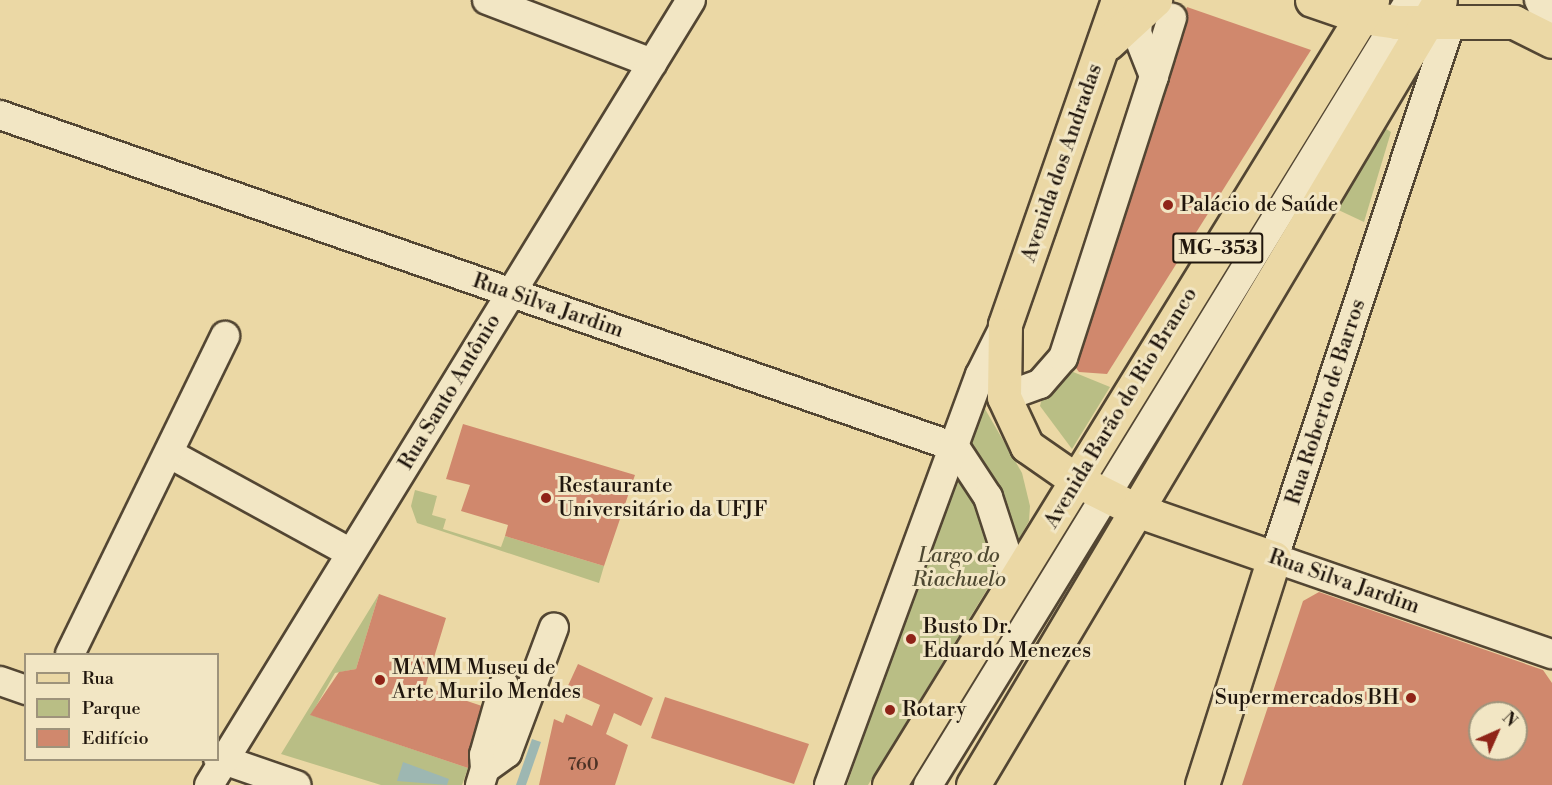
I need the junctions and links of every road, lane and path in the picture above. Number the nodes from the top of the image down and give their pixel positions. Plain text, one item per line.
1 (487, 0) edge
2 (691, 0) edge
3 (1312, 0) edge
4 (1539, 0) edge
5 (1146, 7) edge
6 (1367, 9) edge
7 (1424, 13) edge
8 (1552, 27) edge
9 (1552, 41) edge
10 (652, 63) junction
11 (1380, 98) junction
12 (0, 115) edge
13 (1420, 116) junction
14 (511, 293) junction
15 (1005, 325) junction
16 (225, 336) dead end
17 (1004, 397) junction
18 (955, 447) junction
19 (170, 454) junction
20 (1090, 487) junction
21 (1136, 510) junction
22 (351, 553) junction
23 (1274, 558) junction
24 (1016, 583) junction
25 (554, 627) dead end
26 (70, 653) edge
27 (1552, 654) edge
28 (0, 681) edge
29 (504, 685) dead end
30 (24, 689) edge
31 (221, 759) edge
32 (483, 777) edge
33 (209, 785) edge
34 (296, 785) edge
35 (829, 785) edge
36 (889, 785) edge
37 (928, 785) edge
38 (973, 785) edge
39 (1202, 785) edge

1 - 10 street
2 - 10 street, Rua Santo Antônio
3 - 6 main road
4 - 8 street
5 - 15 main road, Avenida dos Andradas
5 - 17 street
6 - 7 main road
6 - 20 main road, Avenida Barão do Rio Branco / MG-353
7 - 9 main road
7 - 11 main road
7 - 13 street, Rua Roberto de Barros
7 - 20 street, Avenida Barão do Rio Branco
10 - 14 street, Rua Santo Antônio
11 - 13 street
11 - 21 main road
12 - 14 street, Rua Silva Jardim
13 - 23 street, Rua Roberto de Barros
14 - 18 street, Rua Silva Jardim
14 - 22 street, Rua Santo Antônio
15 - 17 main road, Avenida dos Andradas
15 - 18 street, Avenida dos Andradas
16 - 19 street
17 - 20 main road, Avenida dos Andradas
18 - 24 street
18 - 35 street, Avenida dos Andradas
19 - 22 street
19 - 26 street
20 - 21 main road, Avenida dos Andradas
20 - 24 main road, Avenida Barão do Rio Branco / MG-353
20 - 37 street, Avenida Barão do Rio Branco
21 - 23 main road, Rua Silva Jardim
21 - 38 main road
22 - 31 street, Rua Santo Antônio
23 - 27 street, Rua Silva Jardim
23 - 39 main road, Rua Roberto de Barros
24 - 36 main road, Avenida Barão do Rio Branco / MG-353
25 - 32 street
28 - 30 street
29 - 32 street
31 - 33 street, Rua Santo Antônio
31 - 34 street

